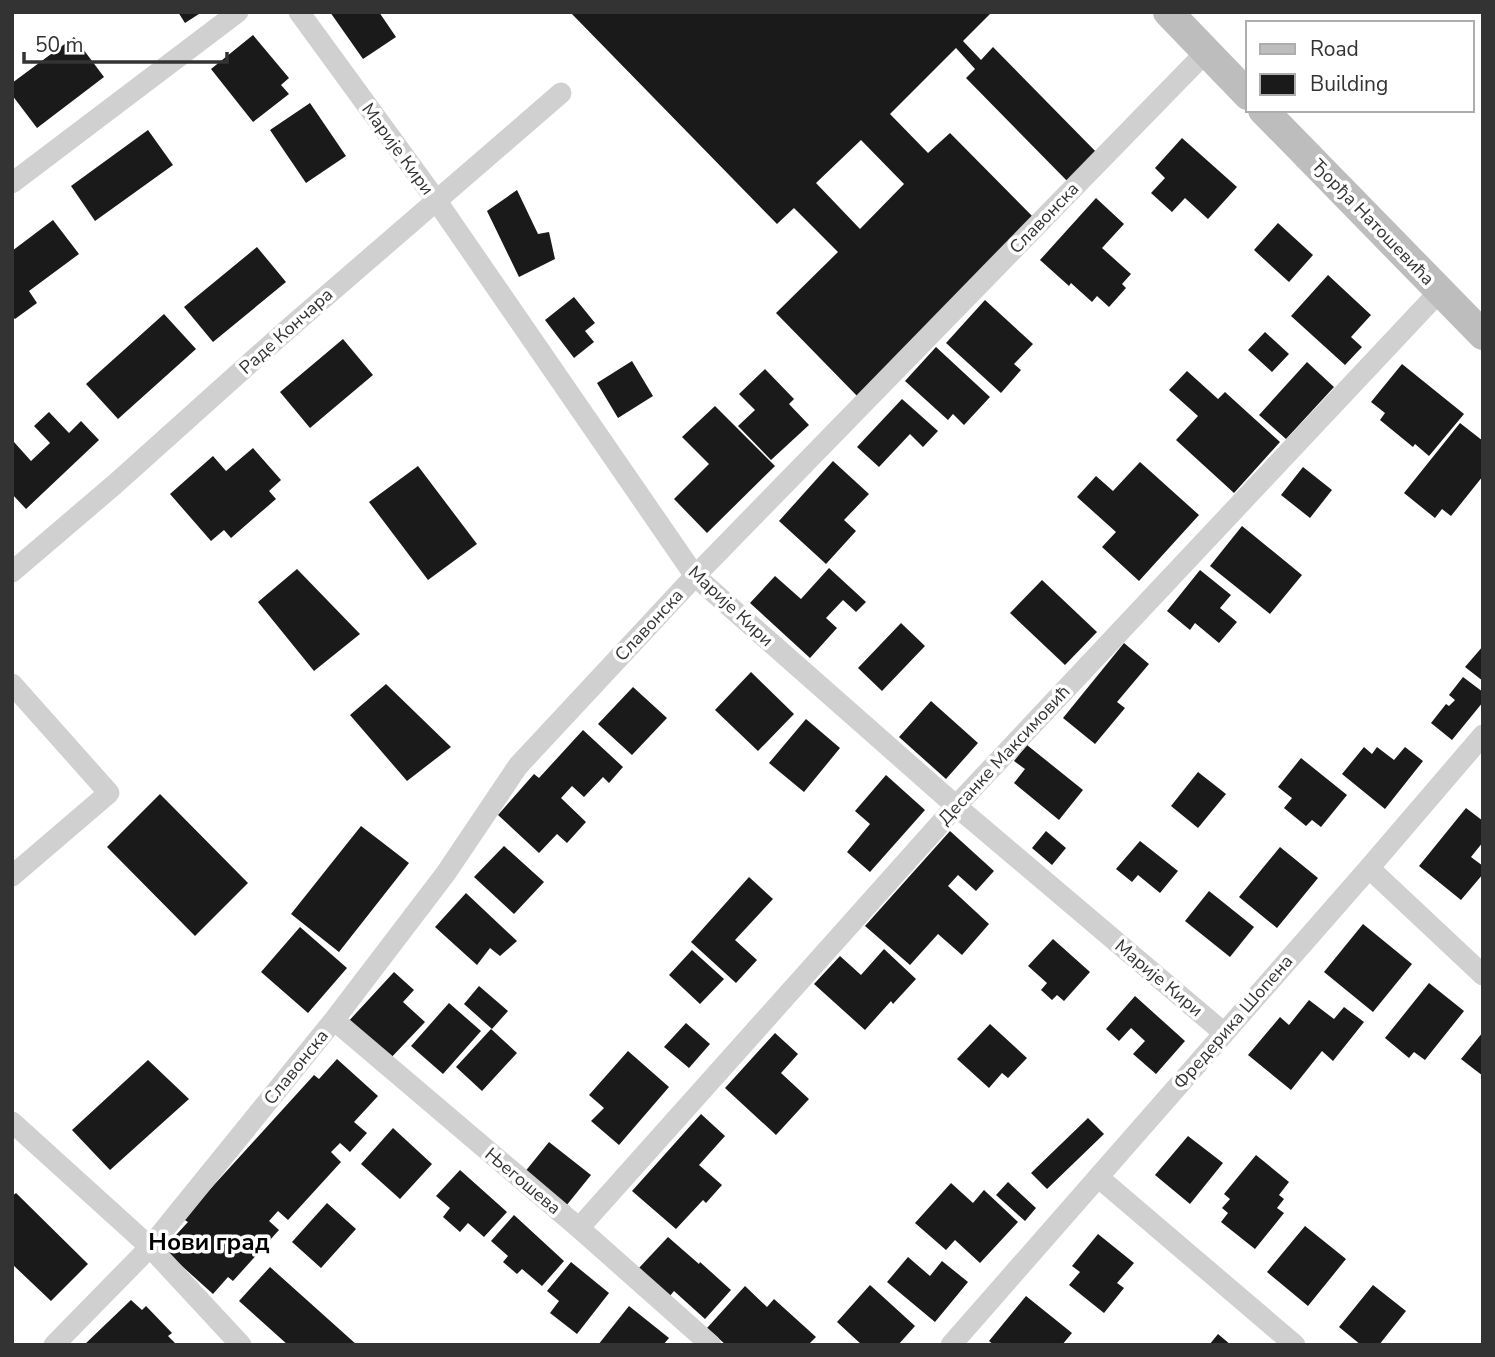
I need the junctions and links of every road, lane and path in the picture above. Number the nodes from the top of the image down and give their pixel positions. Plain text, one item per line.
1 (238, 12) edge
2 (299, 12) edge
3 (1168, 12) edge
4 (1206, 52) junction
5 (561, 93) dead end
6 (1246, 93) edge
7 (1265, 112) edge
8 (12, 183) edge
9 (436, 200) junction
10 (1440, 291) junction
11 (1483, 335) edge
12 (12, 572) edge
13 (695, 576) junction
14 (12, 684) edge
15 (1483, 734) edge
16 (956, 806) junction
17 (1369, 868) junction
18 (12, 876) edge
19 (1483, 975) edge
20 (334, 1020) junction
21 (1224, 1033) junction
22 (12, 1122) edge
23 (1098, 1177) junction
24 (579, 1228) junction
25 (150, 1247) junction
26 (54, 1345) edge
27 (241, 1345) edge
28 (711, 1345) edge
29 (951, 1345) edge
30 (1295, 1345) edge

1 - 8 street
2 - 9 street, Марије Кири
3 - 4 street
4 - 6 street
4 - 13 street, Славонска
5 - 9 street, Раде Кончара
7 - 10 street, Ђорђа Натошевића
9 - 12 street, Раде Кончара
9 - 13 street, Марије Кири
10 - 11 street, Ђорђа Натошевића
10 - 16 street, Десанке Максимовић
13 - 16 street, Марије Кири
13 - 20 street, Славонска
14 - 18 street
15 - 17 street, Фредерика Шопена
16 - 21 street, Марије Кири
16 - 24 street, Десанке Максимовић
17 - 19 street
17 - 21 street, Фредерика Шопена
20 - 24 street, Његошева
20 - 25 street, Славонска
21 - 23 street, Фредерика Шопена
22 - 25 street
23 - 29 street, Фредерика Шопена
23 - 30 street
24 - 28 street, Његошева
25 - 26 street, Славонска
25 - 27 street

